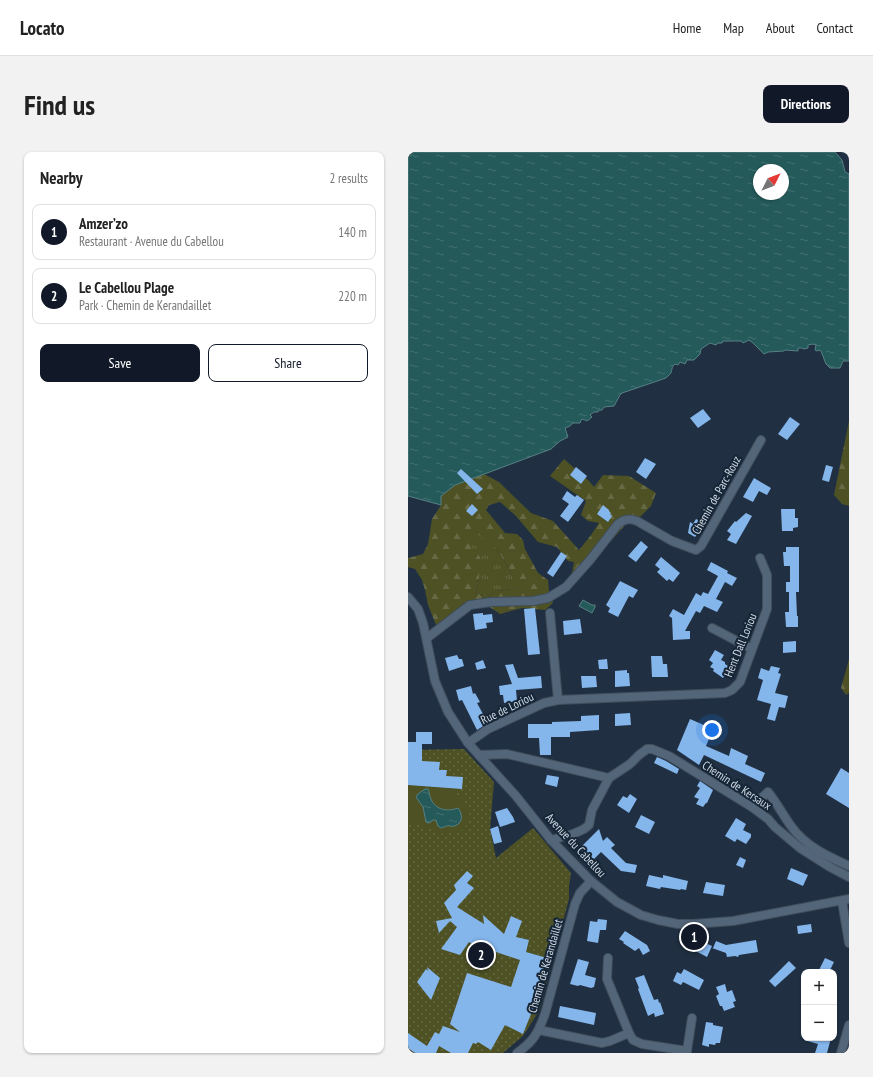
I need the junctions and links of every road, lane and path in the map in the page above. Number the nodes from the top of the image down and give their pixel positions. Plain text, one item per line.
1 (761, 440) dead end
2 (760, 558) dead end
3 (408, 597) edge
4 (550, 613) dead end
5 (712, 628) dead end
6 (427, 638) junction
7 (752, 650) junction
8 (634, 697) joint
9 (558, 700) junction
10 (468, 743) junction
11 (479, 755) junction
12 (609, 778) junction
13 (752, 808) junction
14 (551, 840) junction
15 (849, 866) edge
16 (849, 877) edge
17 (591, 881) junction
18 (846, 900) edge
19 (849, 943) edge
20 (608, 958) dead end
21 (692, 1018) dead end
22 (849, 1025) edge
23 (539, 1030) junction
24 (629, 1032) junction
25 (517, 1053) edge
26 (842, 1053) edge

1 - 6 street, Chemin de Parc-Rouz
2 - 7 street, Hent Dall Loriou
3 - 6 street, Avenue du Cabellou
4 - 9 street
5 - 7 street
6 - 10 street, Avenue du Cabellou
7 - 8 street, Hent Dall Loriou
8 - 9 street, Rue de Loriou
9 - 10 street, Rue de Loriou
10 - 11 street, Avenue du Cabellou
11 - 12 street
11 - 14 street, Avenue du Cabellou
12 - 13 street, Chemin de Kersaux
12 - 14 street, Chemin de Kersaux
13 - 15 street
13 - 16 street, Chemin de Kersaux
14 - 17 street, Avenue du Cabellou
17 - 18 street, Avenue du Cabellou
17 - 23 street, Chemin de Kerandaillet
18 - 19 street
20 - 24 street
21 - 24 street
22 - 26 street
23 - 24 street
23 - 25 street, Chemin de Kerandaillet

